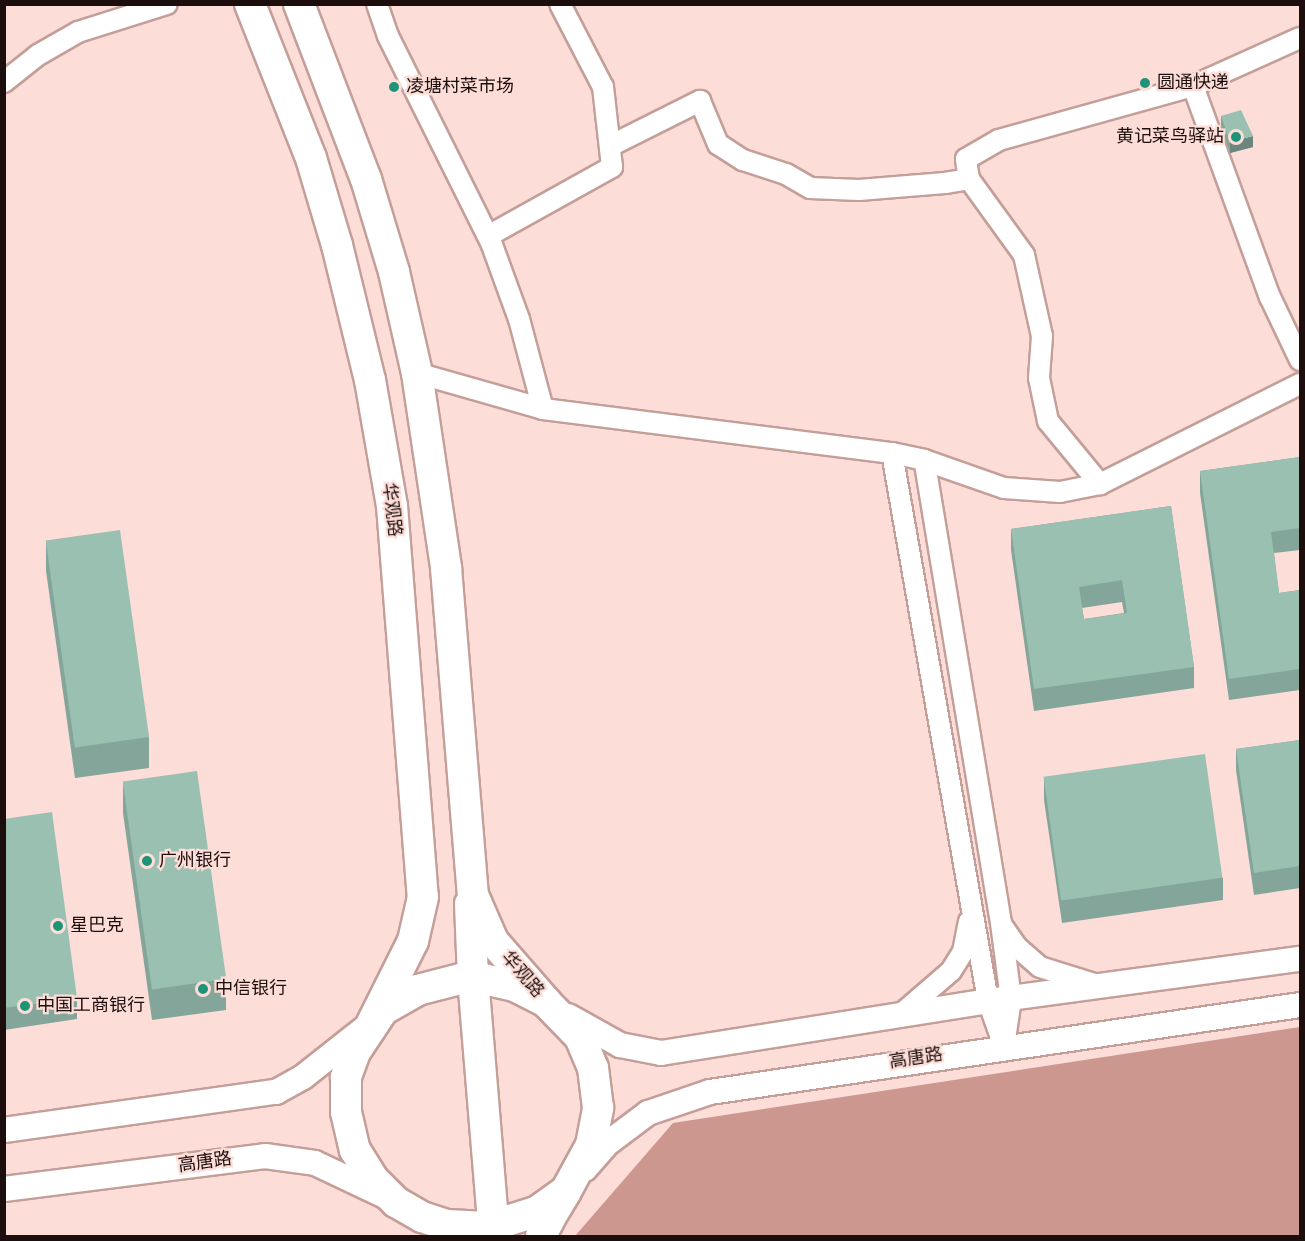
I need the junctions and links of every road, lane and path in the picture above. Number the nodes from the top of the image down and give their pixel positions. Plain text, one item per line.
1 (167, 4) edge
2 (250, 4) edge
3 (299, 4) edge
4 (377, 4) edge
5 (560, 4) edge
6 (1300, 38) edge
7 (4, 82) edge
8 (1193, 86) junction
9 (610, 146) junction
10 (969, 178) junction
11 (488, 236) junction
12 (1300, 360) edge
13 (417, 373) junction
14 (1300, 384) edge
15 (543, 409) junction
16 (892, 453) junction
17 (924, 460) junction
18 (1100, 484) junction
19 (470, 876) junction
20 (971, 904) junction
21 (1001, 923) junction
22 (1300, 958) edge
23 (473, 978) junction
24 (1102, 986) junction
25 (1000, 1000) junction
26 (546, 1002) junction
27 (1300, 1005) edge
28 (900, 1015) junction
29 (372, 1023) junction
30 (1004, 1046) junction
31 (4, 1130) edge
32 (4, 1189) edge
33 (566, 1191) junction
34 (396, 1202) junction
35 (494, 1231) edge
36 (423, 1236) edge
37 (541, 1236) edge

1 - 7 street
2 - 29 main road, 华观路
3 - 13 main road, 华观路
4 - 11 street
5 - 9 street
6 - 8 street
8 - 10 street
8 - 12 street
9 - 10 street
9 - 11 street
10 - 18 street
11 - 15 street
13 - 15 street
13 - 19 main road, 华观路
14 - 18 street
15 - 16 street
16 - 17 street
16 - 20 street
17 - 18 street
17 - 21 street
19 - 23 main road
19 - 26 main road, 华观路
20 - 25 street
20 - 28 street
21 - 24 street
21 - 25 street
22 - 24 street
23 - 26 main road
23 - 29 main road
23 - 35 main road
24 - 25 street
25 - 28 street
25 - 30 street
26 - 28 street
26 - 33 main road, 华观路
27 - 30 street, 高唐路
29 - 31 street
29 - 34 main road
30 - 33 street, 高唐路
32 - 34 street, 高唐路
33 - 35 main road
33 - 37 main road
34 - 35 main road
34 - 36 main road

